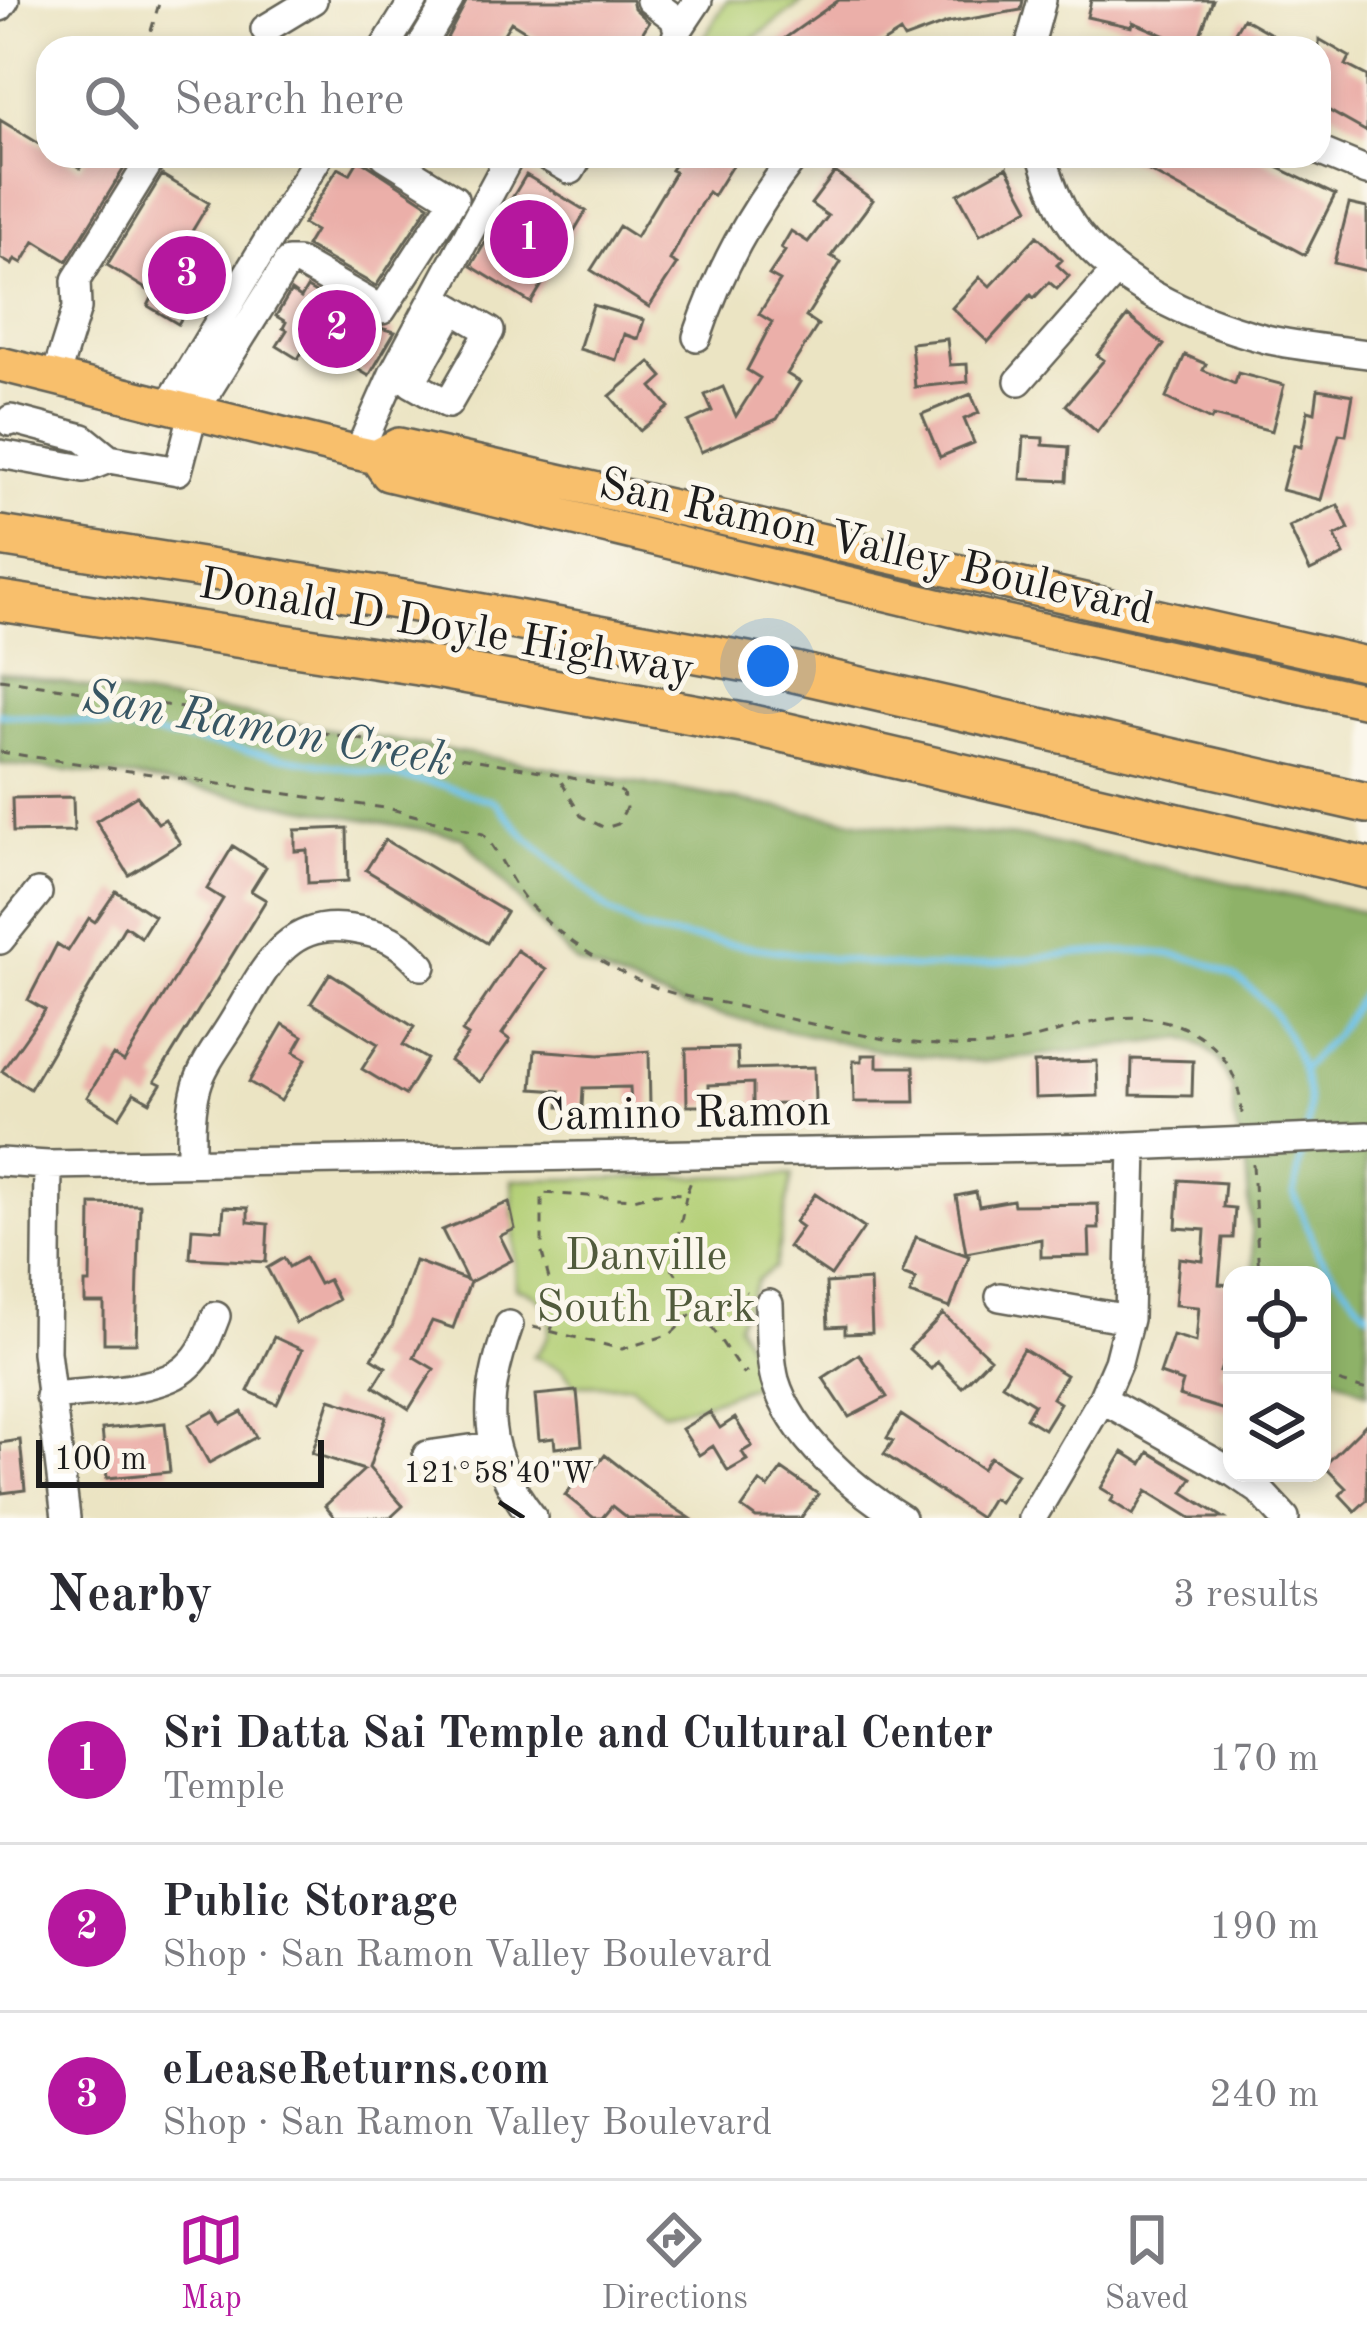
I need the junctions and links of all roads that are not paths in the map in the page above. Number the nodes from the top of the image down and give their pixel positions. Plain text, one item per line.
1 (313, 0) edge
2 (414, 0) edge
3 (449, 0) edge
4 (650, 0) edge
5 (698, 0) edge
6 (1042, 0) edge
7 (265, 28) dead end
8 (392, 36) edge
9 (427, 36) edge
10 (675, 36) edge
11 (677, 36) edge
12 (1032, 36) edge
13 (1331, 156) edge
14 (146, 168) edge
15 (313, 168) edge
16 (404, 168) edge
17 (504, 168) edge
18 (786, 168) edge
19 (1047, 168) edge
20 (1367, 171) edge
21 (454, 200) junction
22 (479, 215) junction
23 (1115, 272) junction
24 (443, 304) junction
25 (236, 318) junction
26 (697, 337) dead end
27 (1367, 354) edge
28 (26, 371) edge
29 (1019, 381) dead end
30 (180, 411) junction
31 (5, 434) edge
32 (367, 454) junction
33 (0, 536) edge
34 (0, 601) edge
35 (1367, 664) edge
36 (1367, 701) edge
37 (1367, 803) edge
38 (1367, 868) edge
39 (38, 893) dead end
40 (0, 940) edge
41 (422, 966) dead end
42 (1367, 1136) edge
43 (1133, 1146) junction
44 (191, 1160) junction
45 (0, 1162) edge
46 (48, 1165) junction
47 (1000, 1297) dead end
48 (769, 1304) road end
49 (216, 1316) dead end
50 (1129, 1319) junction
51 (509, 1325) road end
52 (49, 1396) junction
53 (1102, 1399) junction
54 (491, 1446) junction
55 (428, 1455) dead end
56 (1223, 1466) edge
57 (1247, 1482) edge
58 (66, 1518) edge
59 (532, 1518) edge
60 (901, 1518) edge
61 (1032, 1518) edge
62 (1285, 1518) edge

1 - 7 street
2 - 8 street
3 - 9 street
4 - 10 street
5 - 11 street
6 - 12 street
13 - 20 street
14 - 28 street
15 - 25 street
16 - 21 street
17 - 22 street
18 - 26 street
19 - 23 street
21 - 22 street
21 - 25 street
22 - 24 street
23 - 27 street
23 - 29 street
24 - 24 street
24 - 32 street
25 - 30 street
28 - 30 main road, San Ramon Valley Boulevard
28 - 31 street
30 - 31 street
30 - 32 main road, San Ramon Valley Boulevard
32 - 35 main road, San Ramon Valley Boulevard
32 - 36 main road, San Ramon Valley Boulevard
33 - 37 highway, Donald D Doyle Highway
34 - 38 highway, Donald D Doyle Highway
39 - 40 street
41 - 44 street
42 - 43 street, Camino Ramon
43 - 44 street, Camino Ramon
43 - 50 street
44 - 46 street, Camino Ramon
45 - 46 street, Camino Ramon
46 - 52 street
47 - 50 street
48 - 60 street
49 - 52 street
50 - 53 street
51 - 54 street
52 - 58 street
53 - 56 street
53 - 61 street
54 - 55 street
54 - 59 street
57 - 62 street

